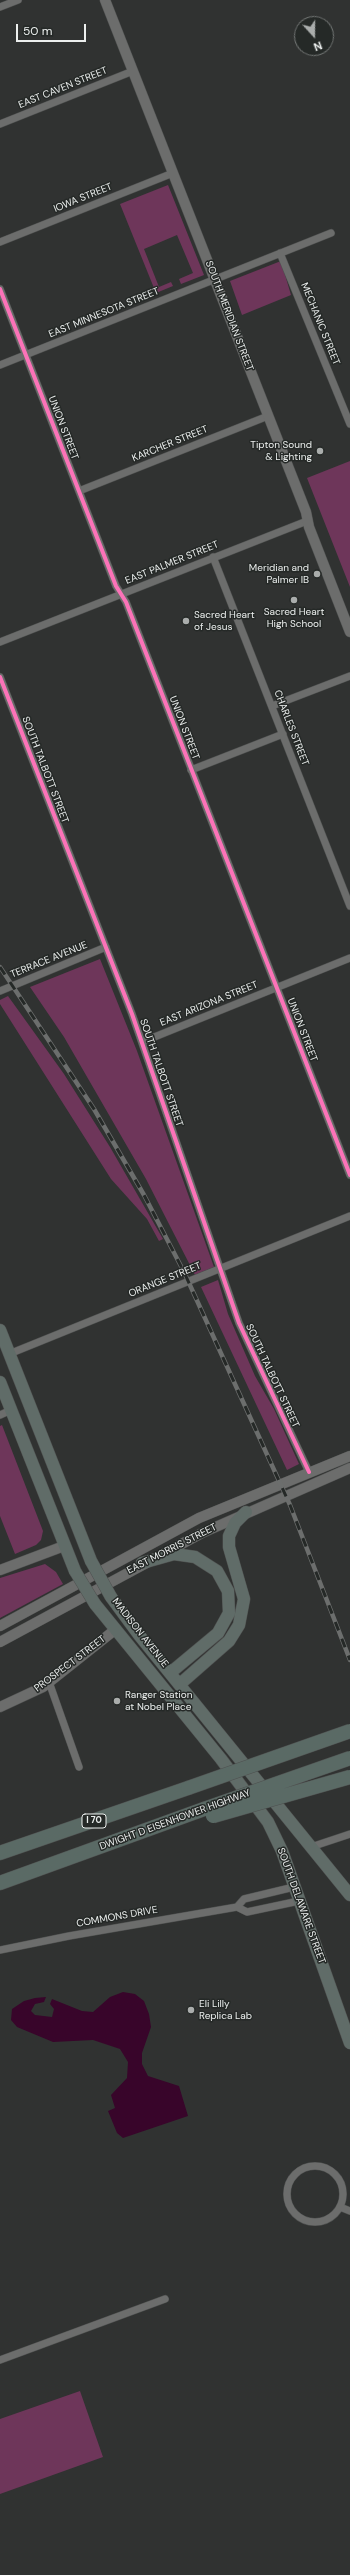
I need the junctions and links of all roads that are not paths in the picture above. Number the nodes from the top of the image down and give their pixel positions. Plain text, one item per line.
1 (18, 0) edge
2 (105, 0) edge
3 (0, 7) edge
4 (133, 71) junction
5 (0, 124) edge
6 (173, 173) junction
7 (331, 233) dead end
8 (0, 242) edge
9 (280, 253) junction
10 (215, 279) junction
11 (0, 289) edge
12 (26, 355) junction
13 (0, 366) edge
14 (268, 416) junction
15 (350, 424) edge
16 (78, 491) junction
17 (307, 521) junction
18 (214, 557) junction
19 (121, 594) junction
20 (350, 632) edge
21 (0, 642) edge
22 (350, 676) edge
23 (0, 677) edge
24 (272, 706) junction
25 (283, 734) junction
26 (191, 770) junction
27 (350, 906) edge
28 (106, 947) junction
29 (350, 958) edge
30 (277, 988) junction
31 (0, 991) edge
32 (142, 1042) junction
33 (350, 1176) edge
34 (350, 1216) edge
35 (220, 1268) junction
36 (0, 1330) edge
37 (9, 1354) junction
38 (0, 1382) edge
39 (6, 1413) edge
40 (350, 1456) edge
41 (350, 1468) edge
42 (308, 1472) junction
43 (246, 1512) junction
44 (64, 1546) junction
45 (142, 1563) junction
46 (0, 1570) edge
47 (0, 1626) edge
48 (116, 1629) junction
49 (0, 1642) edge
50 (170, 1673) junction
51 (49, 1682) junction
52 (180, 1684) junction
53 (0, 1707) edge
54 (350, 1731) edge
55 (221, 1758) joint
56 (350, 1758) edge
57 (79, 1767) dead end
58 (350, 1777) edge
59 (208, 1813) junction
60 (350, 1834) edge
61 (311, 1847) junction
62 (0, 1853) edge
63 (0, 1883) edge
64 (294, 1887) junction
65 (350, 1894) edge
66 (299, 1901) junction
67 (238, 1907) junction
68 (0, 1950) edge
69 (350, 2043) edge
70 (340, 2207) junction
71 (350, 2211) edge
72 (165, 2299) dead end
73 (0, 2360) edge

1 - 3 street
2 - 4 main road, SOUTH MERIDIAN STREET
4 - 5 street, EAST CAVEN STREET
4 - 6 main road, SOUTH MERIDIAN STREET
6 - 8 street, IOWA STREET
6 - 10 main road, SOUTH MERIDIAN STREET
7 - 9 street, EAST MINNESOTA STREET
9 - 10 street, EAST MINNESOTA STREET
9 - 15 street, MECHANIC STREET
10 - 12 street, EAST MINNESOTA STREET
10 - 14 main road, SOUTH MERIDIAN STREET
11 - 12 street, UNION STREET
12 - 13 street, EAST MINNESOTA STREET
12 - 16 street, UNION STREET
14 - 16 street, KARCHER STREET
14 - 17 main road, SOUTH MERIDIAN STREET
16 - 19 street, UNION STREET
17 - 18 street, EAST PALMER STREET
17 - 20 main road, SOUTH MERIDIAN STREET
18 - 19 street, EAST PALMER STREET
18 - 24 street, CHARLES STREET
19 - 21 street, EAST PALMER STREET
19 - 26 street, UNION STREET
22 - 24 street
23 - 28 street, SOUTH TALBOTT STREET
24 - 25 street, CHARLES STREET
25 - 26 street
25 - 27 street, CHARLES STREET
26 - 30 street, UNION STREET
28 - 31 street, TERRACE AVENUE
28 - 32 street, SOUTH TALBOTT STREET
29 - 30 street, EAST ARIZONA STREET
30 - 32 street, EAST ARIZONA STREET
30 - 33 street, UNION STREET
32 - 35 street, SOUTH TALBOTT STREET
34 - 35 street, ORANGE STREET
35 - 37 street, ORANGE STREET
35 - 42 street, SOUTH TALBOTT STREET
36 - 37 main road, MADISON AVENUE
37 - 50 main road, MADISON AVENUE, bridge
38 - 39 main road, MADISON AVENUE
39 - 44 main road, MADISON AVENUE
40 - 42 main road, EAST MORRIS STREET
41 - 43 main road, EAST MORRIS STREET
42 - 47 main road, EAST MORRIS STREET
43 - 45 main road, EAST MORRIS STREET
43 - 52 main road
44 - 46 main road
44 - 48 main road, MADISON AVENUE, bridge
45 - 49 main road, EAST MORRIS STREET
45 - 50 main road
48 - 51 main road, PROSPECT STREET
48 - 55 main road, MADISON AVENUE
50 - 52 main road, MADISON AVENUE
51 - 53 main road, PROSPECT STREET
51 - 57 street
52 - 61 main road, MADISON AVENUE
54 - 62 highway, I 70, bridge
55 - 64 main road, SOUTH DELAWARE STREET
56 - 59 highway, DWIGHT D EISENHOWER HIGHWAY, bridge
58 - 59 highway, bridge
59 - 63 highway, DWIGHT D EISENHOWER HIGHWAY
60 - 61 street
61 - 65 main road, MADISON AVENUE
64 - 66 main road, SOUTH DELAWARE STREET
64 - 67 street
66 - 67 street
66 - 69 main road, SOUTH DELAWARE STREET
67 - 68 street, COMMONS DRIVE
70 - 70 street
70 - 71 street
72 - 73 street

